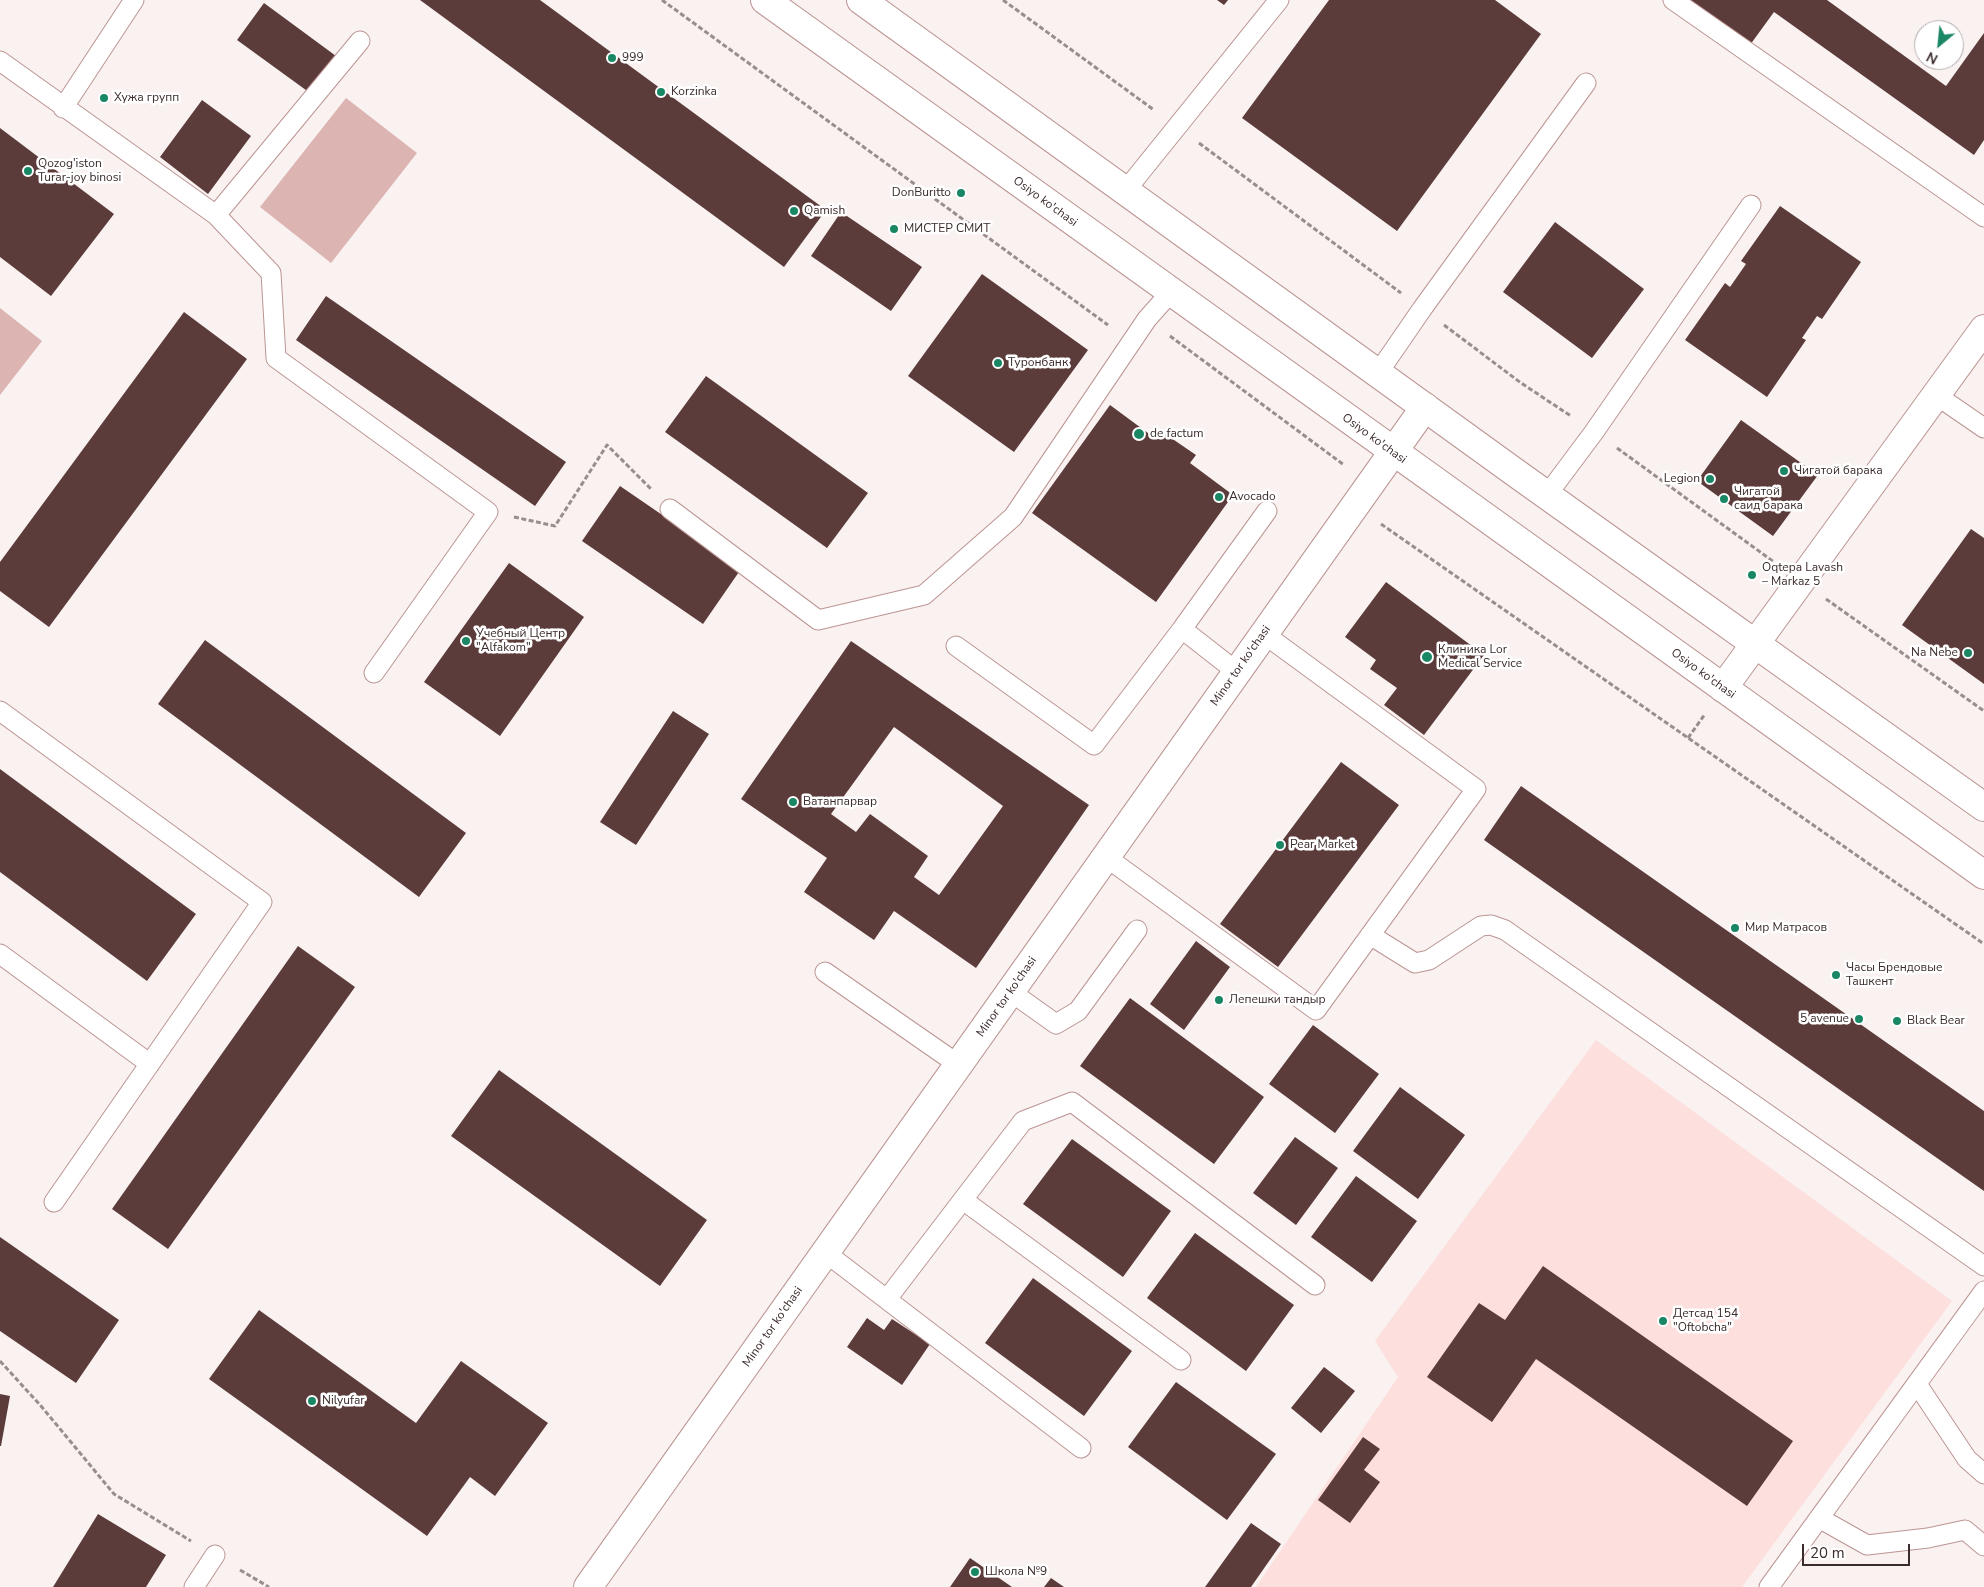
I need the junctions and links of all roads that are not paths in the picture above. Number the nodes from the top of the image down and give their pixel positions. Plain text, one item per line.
1 (134, 0) edge
2 (765, 0) edge
3 (861, 0) edge
4 (1279, 0) edge
5 (1673, 0) edge
6 (360, 41) dead end
7 (0, 61) edge
8 (1586, 83) dead end
9 (63, 108) junction
10 (1126, 190) junction
11 (1751, 206) dead end
12 (216, 215) junction
13 (1984, 217) edge
14 (1171, 292) junction
15 (1984, 330) edge
16 (1378, 373) junction
17 (1936, 395) junction
18 (1425, 407) junction
19 (1984, 428) edge
20 (1393, 452) junction
21 (1547, 495) junction
22 (670, 509) road end
23 (1267, 511) dead end
24 (1182, 629) junction
25 (1264, 634) junction
26 (1755, 644) junction
27 (956, 646) dead end
28 (1237, 672) junction
29 (374, 673) dead end
30 (1723, 688) junction
31 (0, 711) edge
32 (1984, 807) edge
33 (1106, 857) junction
34 (1984, 875) edge
35 (1137, 930) dead end
36 (1370, 935) junction
37 (0, 954) edge
38 (825, 972) dead end
39 (1011, 992) junction
40 (150, 1064) junction
41 (959, 1065) junction
42 (963, 1200) junction
43 (54, 1202) dead end
44 (826, 1253) junction
45 (1984, 1266) edge
46 (1315, 1285) dead end
47 (1984, 1291) edge
48 (887, 1299) junction
49 (1181, 1360) dead end
50 (1917, 1384) junction
51 (1081, 1448) dead end
52 (1984, 1474) edge
53 (1819, 1518) junction
54 (1984, 1546) edge
55 (215, 1555) road end
56 (194, 1587) edge
57 (588, 1587) edge
58 (1769, 1587) edge

1 - 9 lane
2 - 14 main road, Osiyo ko'chasi
3 - 10 main road
4 - 10 lane
5 - 13 lane
6 - 12 lane
7 - 9 lane
8 - 16 lane
9 - 12 lane
10 - 16 main road
11 - 21 lane
12 - 29 lane
14 - 20 main road, Osiyo ko'chasi
14 - 22 lane
15 - 17 main road
16 - 18 main road
17 - 19 lane
17 - 26 main road
18 - 20 main road, Minor tor ko'chasi
18 - 21 main road
20 - 25 main road, Minor tor ko'chasi
20 - 30 main road, Osiyo ko'chasi
21 - 26 main road
23 - 24 lane
24 - 27 lane
24 - 28 lane
25 - 28 main road, Minor tor ko'chasi
25 - 36 lane
26 - 30 main road
26 - 32 main road
28 - 33 main road, Minor tor ko'chasi
30 - 34 main road, Osiyo ko'chasi
31 - 40 lane
33 - 36 lane
33 - 39 main road, Minor tor ko'chasi
35 - 39 lane
36 - 45 lane
37 - 40 lane
38 - 41 lane
39 - 41 main road, Minor tor ko'chasi
40 - 43 lane
41 - 44 main road, Minor tor ko'chasi
42 - 46 lane
42 - 48 lane
42 - 49 lane
44 - 48 lane
44 - 57 main road, Minor tor ko'chasi
47 - 50 lane
48 - 51 lane
50 - 52 lane
50 - 53 lane
53 - 54 lane
53 - 58 lane
55 - 56 lane

